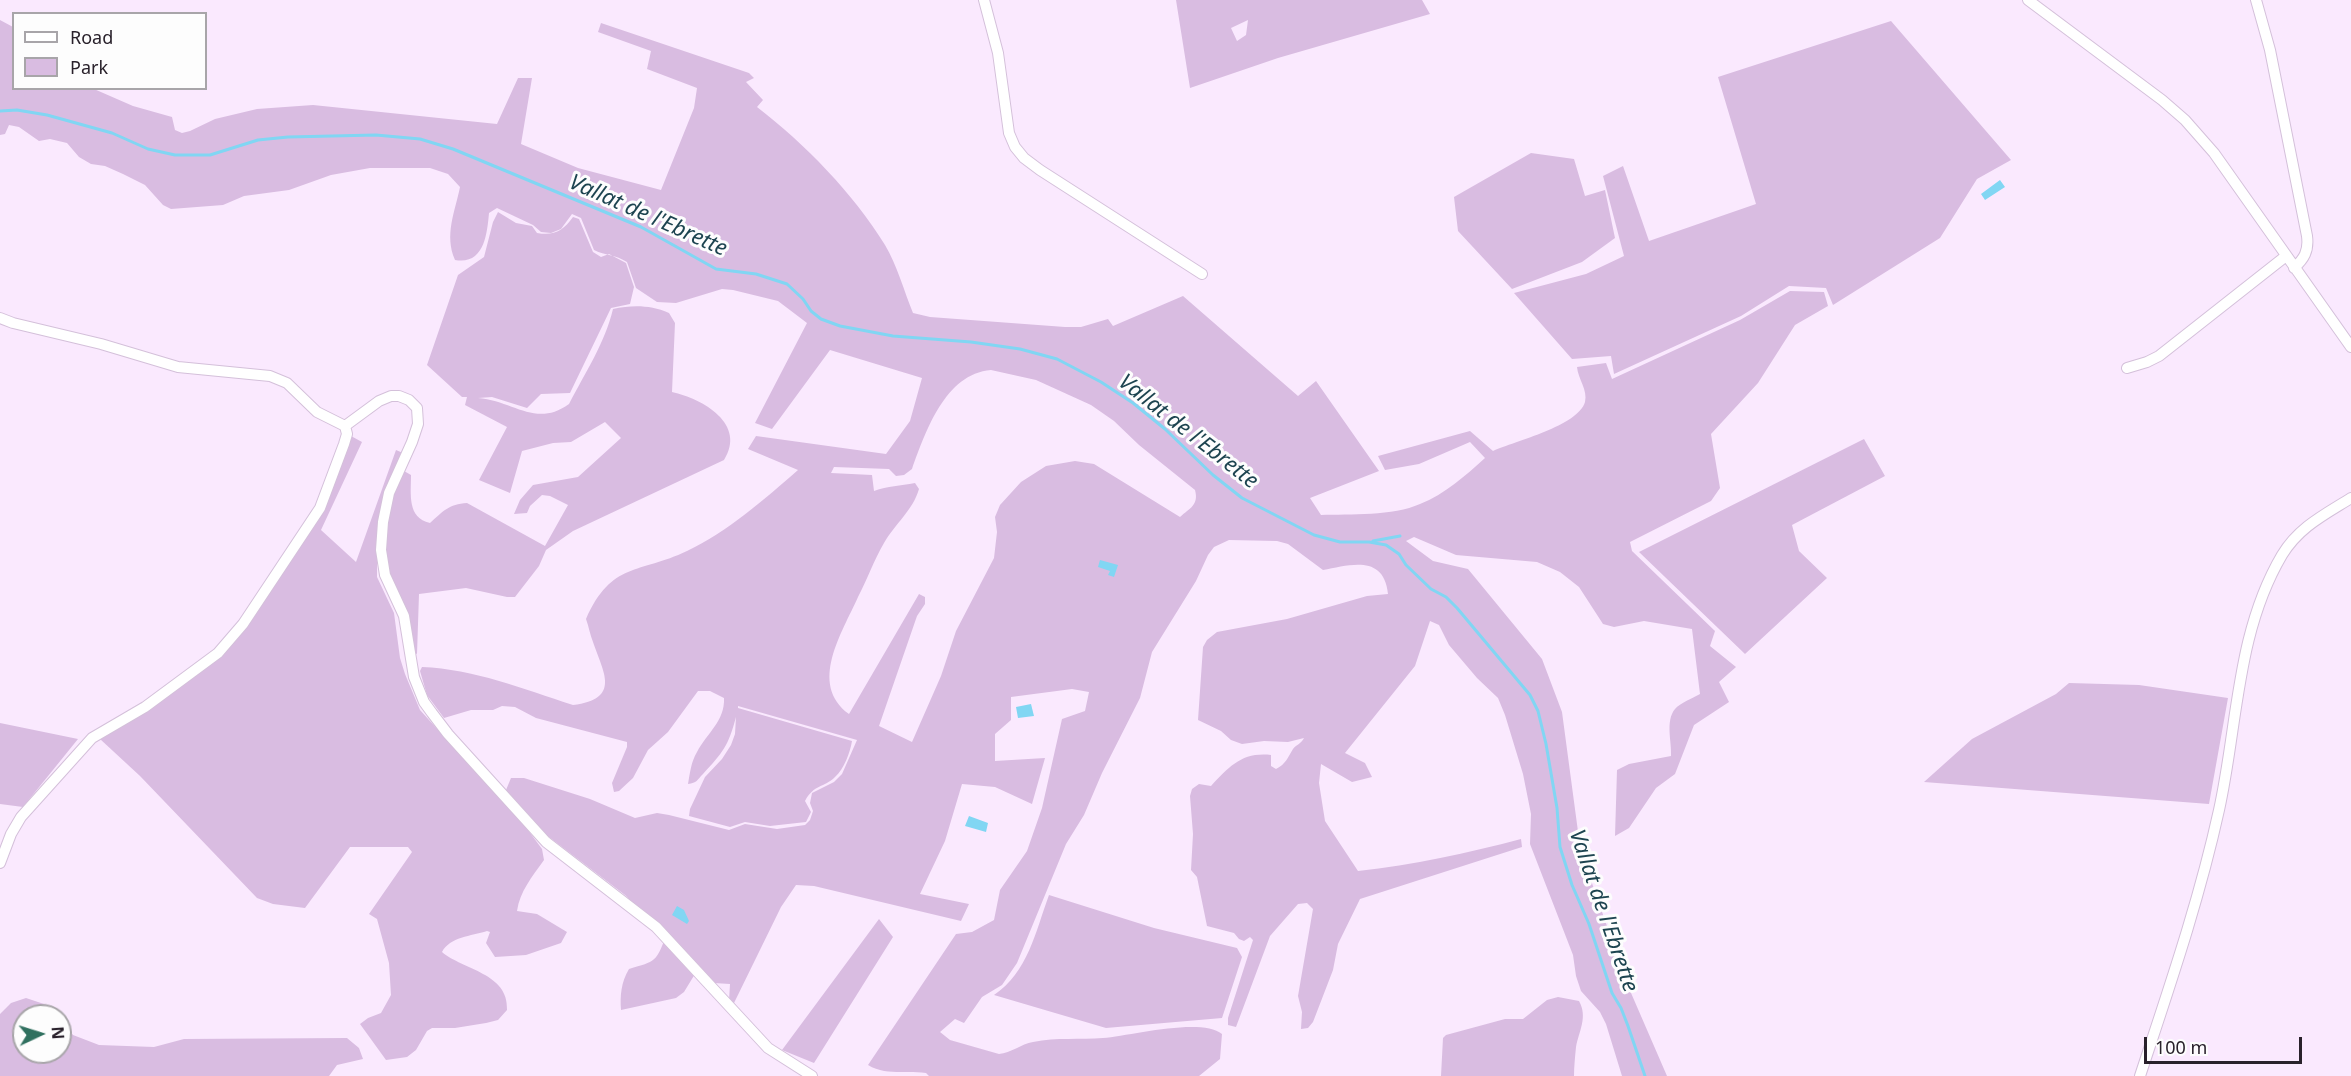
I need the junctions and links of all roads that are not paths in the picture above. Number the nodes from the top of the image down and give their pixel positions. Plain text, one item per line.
1 (984, 0) edge
2 (2028, 0) edge
3 (2256, 0) edge
4 (2286, 256) junction
5 (2294, 268) junction
6 (1202, 274) dead end
7 (0, 318) edge
8 (2351, 347) edge
9 (2127, 368) dead end
10 (345, 426) junction
11 (2351, 498) edge
12 (0, 863) edge
13 (812, 1076) edge
14 (2140, 1076) edge

1 - 6 street
2 - 4 street
3 - 5 street
4 - 5 street
4 - 9 street
5 - 8 street
7 - 10 street
10 - 12 street
10 - 13 street
11 - 14 street

